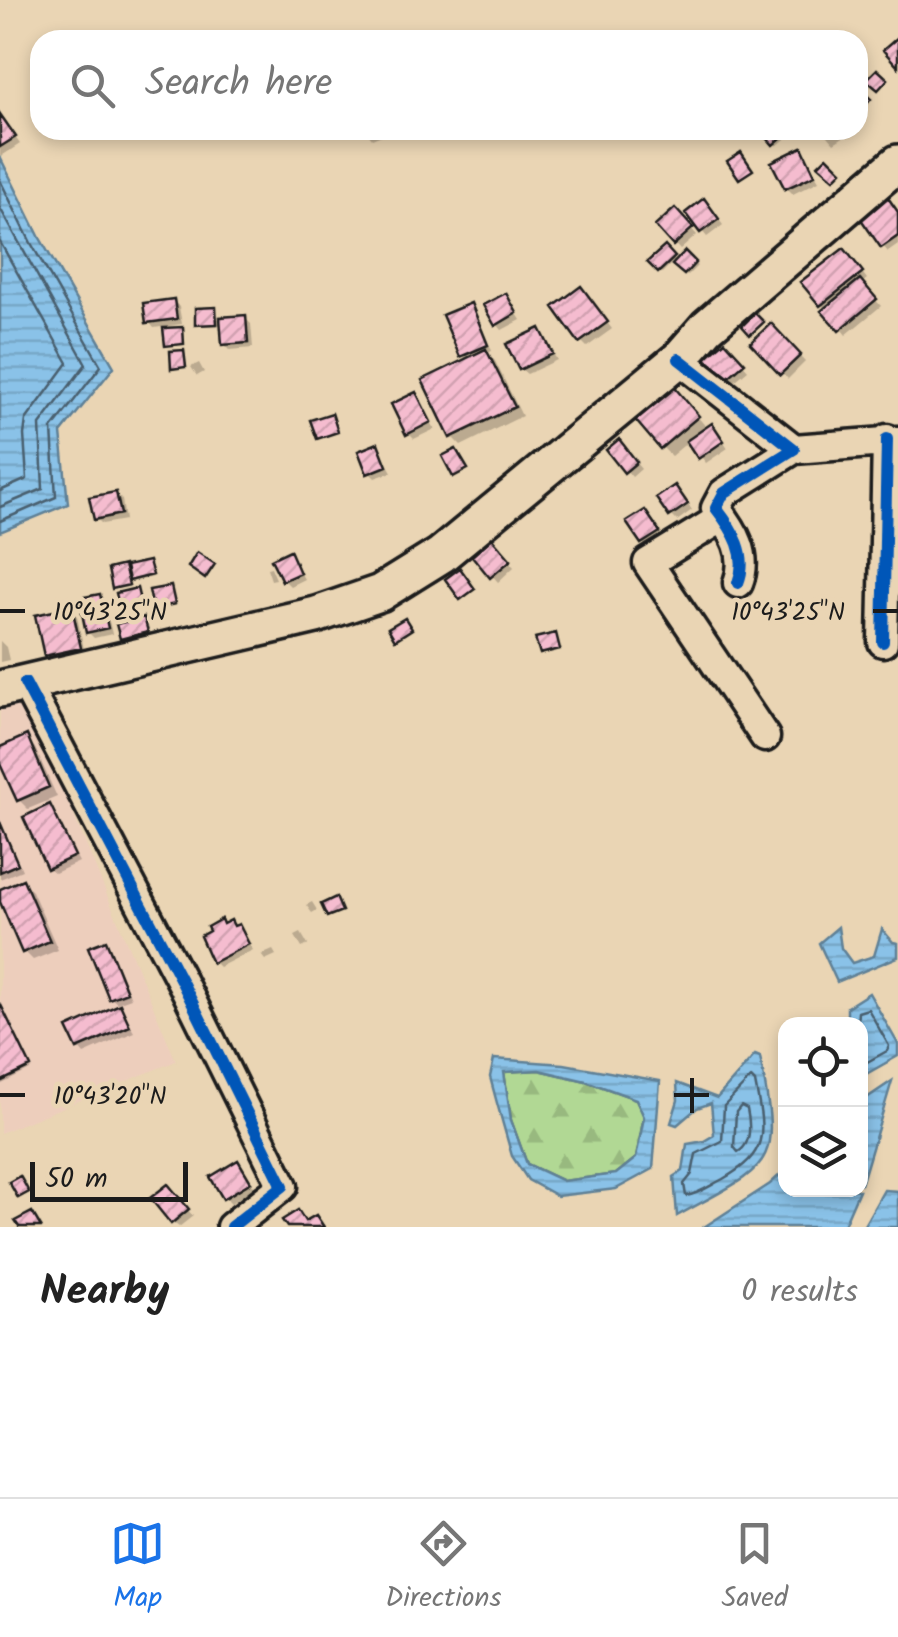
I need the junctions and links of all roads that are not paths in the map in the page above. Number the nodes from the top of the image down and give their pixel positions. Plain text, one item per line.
1 (898, 163) edge
2 (679, 359) junction
3 (893, 440) edge
4 (794, 449) junction
5 (723, 517) junction
6 (738, 583) dead end
7 (883, 642) dead end
8 (13, 686) edge
9 (765, 737) dead end
10 (231, 1227) edge

1 - 2 main road
2 - 4 street
2 - 8 main road
3 - 4 street
3 - 7 street
4 - 5 street
5 - 6 street
5 - 9 street
8 - 10 street

